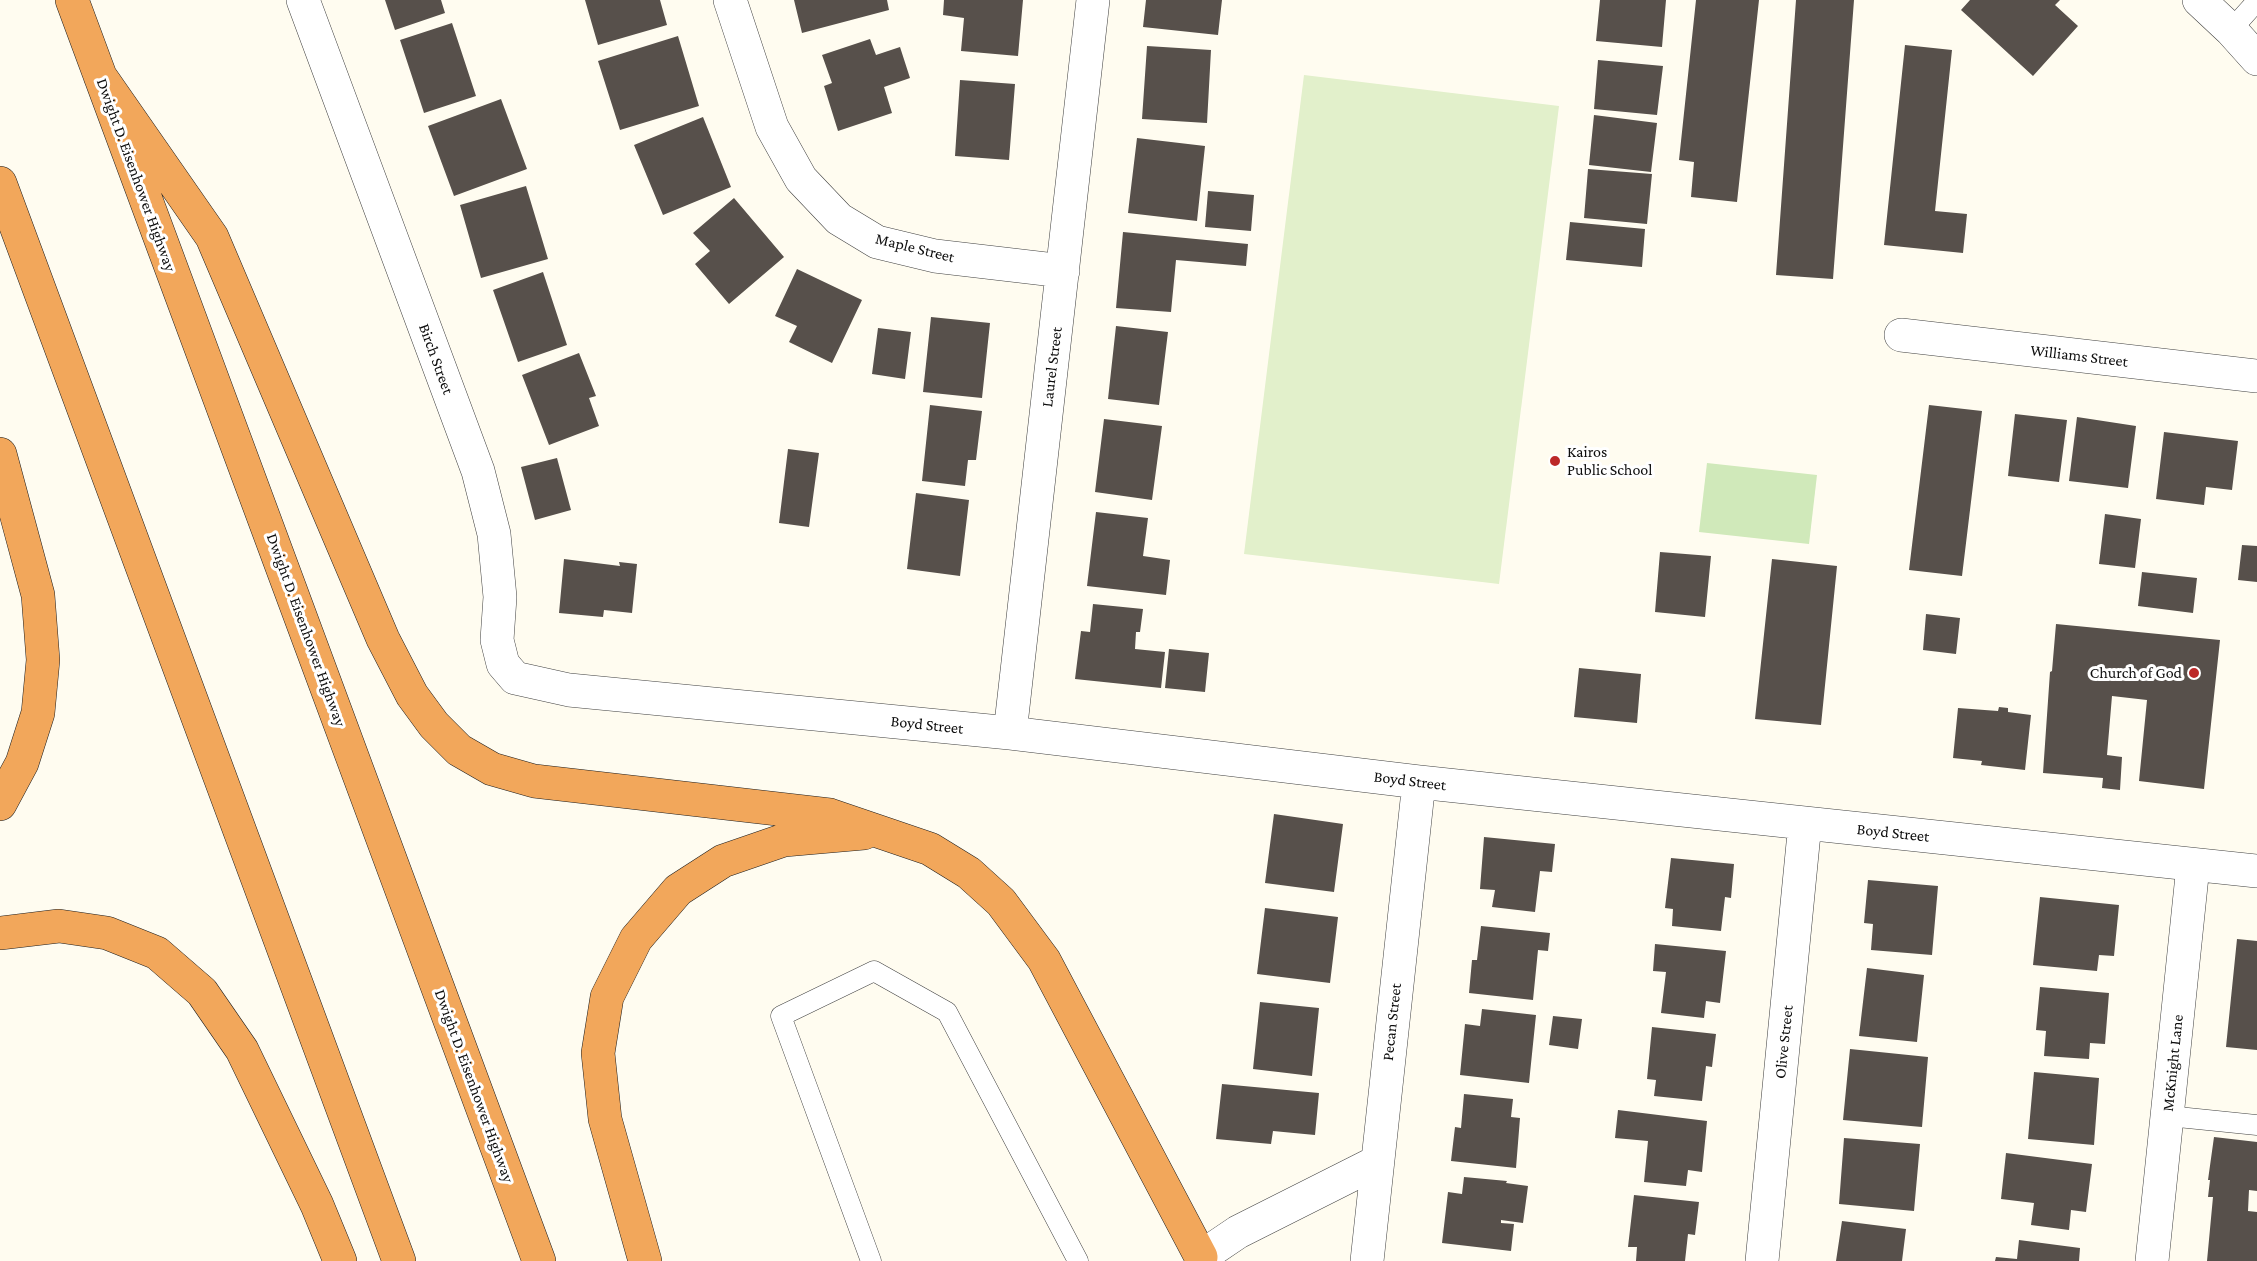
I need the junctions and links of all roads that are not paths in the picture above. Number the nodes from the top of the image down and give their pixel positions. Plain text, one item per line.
1 (72, 0) edge
2 (303, 0) edge
3 (730, 0) edge
4 (1093, 0) edge
5 (2199, 0) edge
6 (2257, 1) edge
7 (2231, 30) junction
8 (2257, 59) edge
9 (100, 76) junction
10 (0, 183) edge
11 (1063, 272) junction
12 (1901, 335) dead end
13 (2257, 376) edge
14 (0, 454) edge
15 (562, 688) joint
16 (1010, 733) junction
17 (1419, 782) junction
18 (0, 804) edge
19 (1805, 823) junction
20 (882, 832) junction
21 (2193, 866) junction
22 (2257, 871) edge
23 (0, 933) edge
24 (2168, 1116) junction
25 (2257, 1125) edge
26 (1377, 1162) junction
27 (1197, 1259) edge
28 (340, 1261) edge
29 (399, 1261) edge
30 (539, 1261) edge
31 (645, 1261) edge
32 (871, 1261) edge
33 (1077, 1261) edge
34 (1367, 1261) edge
35 (1762, 1261) edge
36 (2152, 1261) edge

1 - 9 highway, Dwight D. Eisenhower Highway
2 - 15 street, Birch Street
3 - 11 street, Maple Street
4 - 11 street, Laurel Street
5 - 7 street
6 - 7 lane
7 - 8 street
9 - 20 highway
9 - 30 highway, Dwight D. Eisenhower Highway
10 - 29 highway
11 - 16 street, Laurel Street
12 - 13 street, Williams Street
14 - 18 highway
15 - 16 street, Boyd Street
16 - 17 street, Boyd Street
17 - 19 street, Boyd Street
17 - 26 street, Pecan Street
19 - 21 street, Boyd Street
19 - 35 street, Olive Street
20 - 27 highway
20 - 31 highway
21 - 22 street, Boyd Street
21 - 24 street, McKnight Lane
23 - 28 highway
24 - 25 lane
24 - 36 street, McKnight Lane
26 - 27 street
26 - 34 street, Pecan Street
32 - 33 lane

